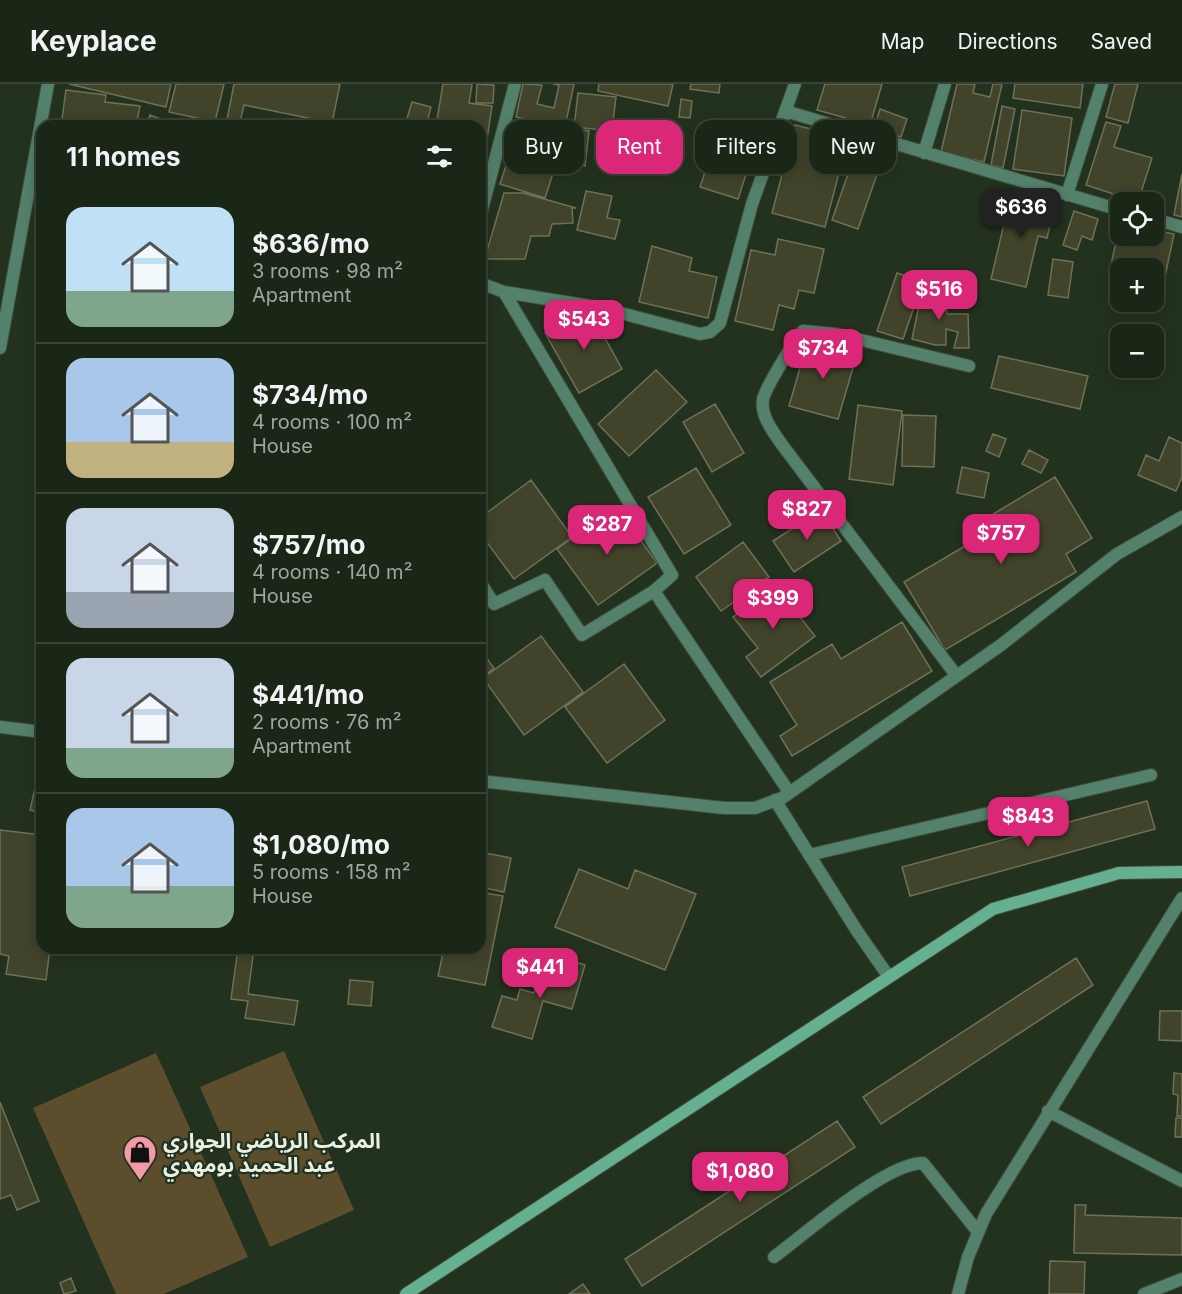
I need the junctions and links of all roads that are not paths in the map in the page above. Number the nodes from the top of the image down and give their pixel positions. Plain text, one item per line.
1 (48, 84) edge
2 (515, 84) edge
3 (795, 84) edge
4 (945, 84) edge
5 (1102, 84) edge
6 (785, 111) junction
7 (44, 120) edge
8 (924, 153) junction
9 (36, 177) edge
10 (486, 194) edge
11 (1067, 195) junction
12 (1110, 207) edge
13 (1164, 222) edge
14 (1182, 227) edge
15 (486, 285) edge
16 (504, 292) junction
17 (0, 348) edge
18 (969, 366) dead end
19 (1182, 517) edge
20 (486, 591) edge
21 (654, 591) junction
22 (956, 675) junction
23 (0, 727) edge
24 (36, 731) edge
25 (1151, 775) dead end
26 (486, 782) edge
27 (789, 792) junction
28 (775, 800) junction
29 (809, 855) junction
30 (1182, 872) edge
31 (1182, 898) edge
32 (889, 977) junction
33 (1048, 1111) junction
34 (1182, 1181) edge
35 (978, 1232) junction
36 (774, 1257) dead end
37 (1182, 1279) edge
38 (406, 1294) edge
39 (958, 1294) edge
40 (1144, 1294) edge

1 - 7 street
2 - 10 street
3 - 6 street
4 - 8 street
5 - 11 street
6 - 8 street
6 - 16 street
8 - 11 street
9 - 17 street
11 - 12 street
13 - 14 street
15 - 16 street
16 - 21 street
18 - 22 street
19 - 22 street
20 - 21 street
21 - 27 street
22 - 27 street
23 - 24 street
25 - 29 street
26 - 28 street
27 - 28 street
28 - 29 street
29 - 32 street
30 - 32 main road
31 - 33 street
32 - 38 main road
33 - 34 street
33 - 35 street
35 - 36 street
35 - 39 street
37 - 40 street

